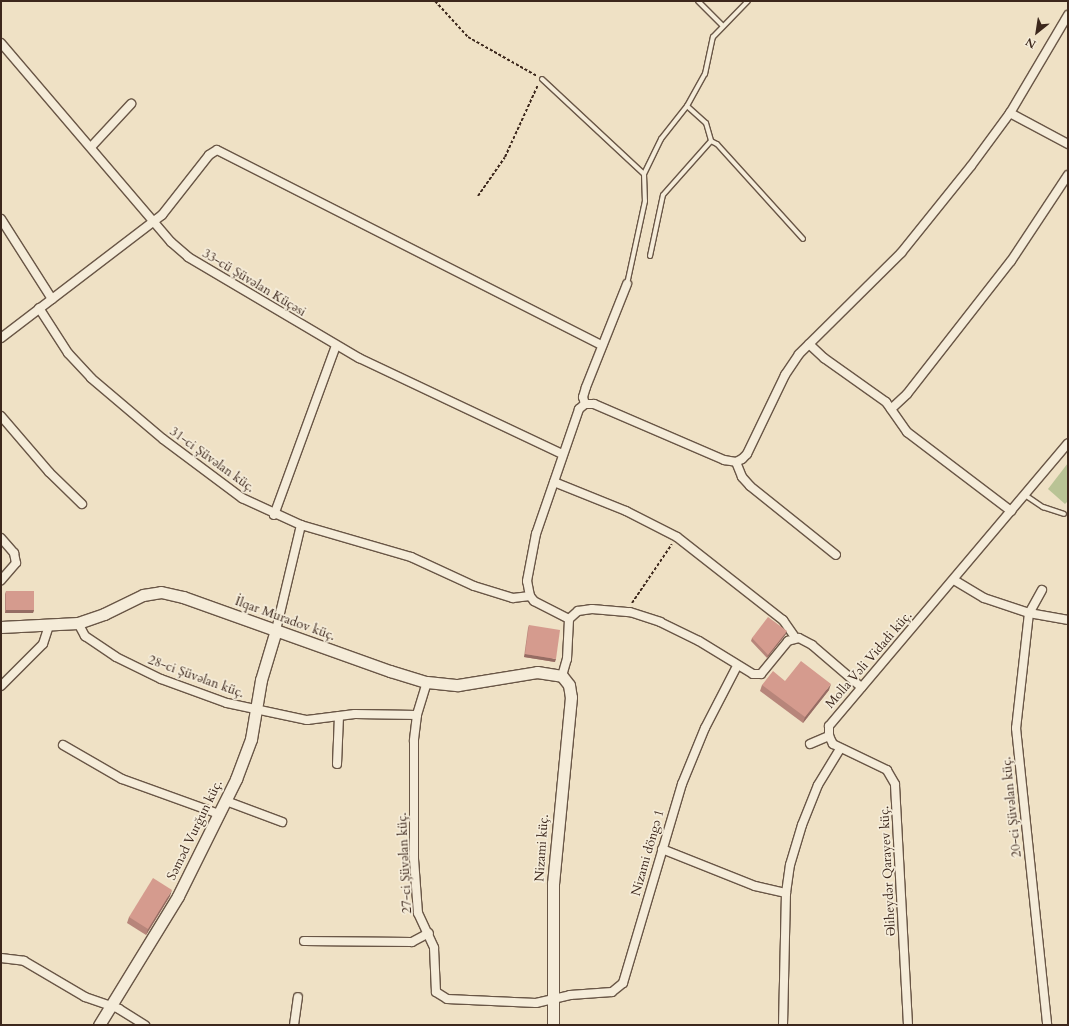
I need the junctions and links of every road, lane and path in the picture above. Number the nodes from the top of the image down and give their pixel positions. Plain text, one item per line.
1 (435, 1) edge
2 (698, 1) edge
3 (748, 1) edge
4 (1068, 15) edge
5 (723, 26) junction
6 (1, 43) edge
7 (542, 79) junction
8 (132, 104) dead end
9 (687, 106) junction
10 (1010, 113) junction
11 (711, 141) junction
12 (1068, 144) edge
13 (91, 147) junction
14 (644, 174) junction
15 (1068, 175) edge
16 (478, 196) dead end
17 (1, 219) edge
18 (154, 222) junction
19 (803, 239) dead end
20 (650, 256) dead end
21 (627, 284) joint
22 (52, 299) junction
23 (39, 308) junction
24 (1, 338) edge
25 (808, 344) junction
26 (602, 345) junction
27 (336, 346) junction
28 (585, 404) junction
29 (891, 409) junction
30 (1, 416) edge
31 (1068, 443) edge
32 (562, 454) junction
33 (736, 462) junction
34 (554, 482) junction
35 (1025, 494) junction
36 (82, 504) dead end
37 (1012, 511) junction
38 (274, 514) junction
39 (1064, 514) dead end
40 (300, 525) junction
41 (677, 537) junction
42 (1, 538) edge
43 (836, 555) dead end
44 (1, 580) edge
45 (954, 580) junction
46 (1042, 590) dead end
47 (530, 596) junction
48 (630, 612) junction
49 (1029, 613) junction
50 (569, 619) junction
51 (1068, 620) edge
52 (78, 623) junction
53 (1, 626) edge
54 (49, 626) junction
55 (276, 630) junction
56 (795, 638) junction
57 (737, 666) junction
58 (562, 676) junction
59 (427, 682) junction
60 (1, 686) edge
61 (861, 687) junction
62 (256, 711) junction
63 (417, 715) junction
64 (339, 716) junction
65 (828, 736) junction
66 (810, 744) dead end
67 (63, 745) dead end
68 (840, 749) junction
69 (337, 764) dead end
70 (226, 800) junction
71 (219, 814) junction
72 (282, 822) dead end
73 (662, 849) junction
74 (786, 893) junction
75 (429, 933) junction
76 (304, 942) dead end
77 (1, 958) edge
78 (298, 997) dead end
79 (553, 1000) junction
80 (111, 1007) junction
81 (99, 1025) edge
82 (145, 1025) edge
83 (294, 1025) edge
84 (553, 1025) edge
85 (783, 1025) edge
86 (908, 1025) edge
87 (1047, 1025) edge

1 - 7 path
2 - 5 lane
3 - 5 lane
4 - 10 street
5 - 9 lane
6 - 13 street, 33-cü Şüvəlan Küçəsi
7 - 14 lane
7 - 16 path
8 - 13 street
9 - 11 lane
9 - 14 lane
10 - 12 street
10 - 25 street
11 - 19 lane
11 - 20 lane
13 - 18 street, 33-cü Şüvəlan Küçəsi
14 - 21 lane
15 - 29 street
17 - 22 street
18 - 22 street
18 - 26 street
18 - 27 street, 33-cü Şüvəlan Küçəsi
21 - 26 street
22 - 23 street
23 - 24 street
23 - 38 street, 31-ci Şüvəlan küç.
25 - 29 street
25 - 33 street
26 - 28 street
27 - 32 street, 33-cü Şüvəlan Küçəsi
27 - 38 street
28 - 32 street
28 - 33 street
29 - 37 street
30 - 36 street
31 - 35 street, Molla Vəli Vidadi küç.
32 - 34 street
33 - 43 street
34 - 41 street
34 - 47 street
35 - 37 street, Molla Vəli Vidadi küç.
35 - 39 lane
37 - 45 street, Molla Vəli Vidadi küç.
38 - 40 street, 31-ci Şüvəlan küç.
40 - 47 street, 31-ci Şüvəlan küç.
40 - 55 street
41 - 48 path
41 - 56 street
42 - 44 street
45 - 49 street
45 - 61 street, Molla Vəli Vidadi küç.
46 - 49 street, 20-ci Şüvəlan küç.
47 - 50 street
48 - 50 street
48 - 57 street
49 - 51 street
49 - 87 street, 20-ci Şüvəlan küç.
50 - 58 street
52 - 54 street, İlqar Muradov küç.
52 - 55 street, İlqar Muradov küç.
52 - 62 street, 28-ci Şüvəlan küç.
53 - 54 street, İlqar Muradov küç.
54 - 60 street
55 - 59 street, İlqar Muradov küç.
55 - 62 street, Səməd Vurğun küç.
56 - 57 street
56 - 61 street
57 - 73 street, Nizami döngə 1
58 - 59 street, İlqar Muradov küç.
58 - 79 street, Nizami küç.
59 - 63 street, 27-ci Şüvəlan küç.
61 - 65 street, Molla Vəli Vidadi küç.
62 - 64 street, 28-ci Şüvəlan küç.
62 - 70 street, Səməd Vurğun küç.
63 - 64 street, 28-ci Şüvəlan küç.
63 - 75 street, 27-ci Şüvəlan küç.
64 - 69 street
65 - 66 street
65 - 68 street
67 - 71 street
68 - 74 street
68 - 86 street, Əliheydər Qarayev küç.
70 - 71 street, Səməd Vurğun küç.
70 - 72 street
71 - 80 street, Səməd Vurğun küç.
73 - 74 street
73 - 79 street, Nizami döngə 1
74 - 85 street
75 - 76 street
75 - 79 street, 27-ci Şüvəlan küç.
77 - 80 street
78 - 83 street
79 - 84 street, Nizami küç.
80 - 81 street, Səməd Vurğun küç.
80 - 82 street

